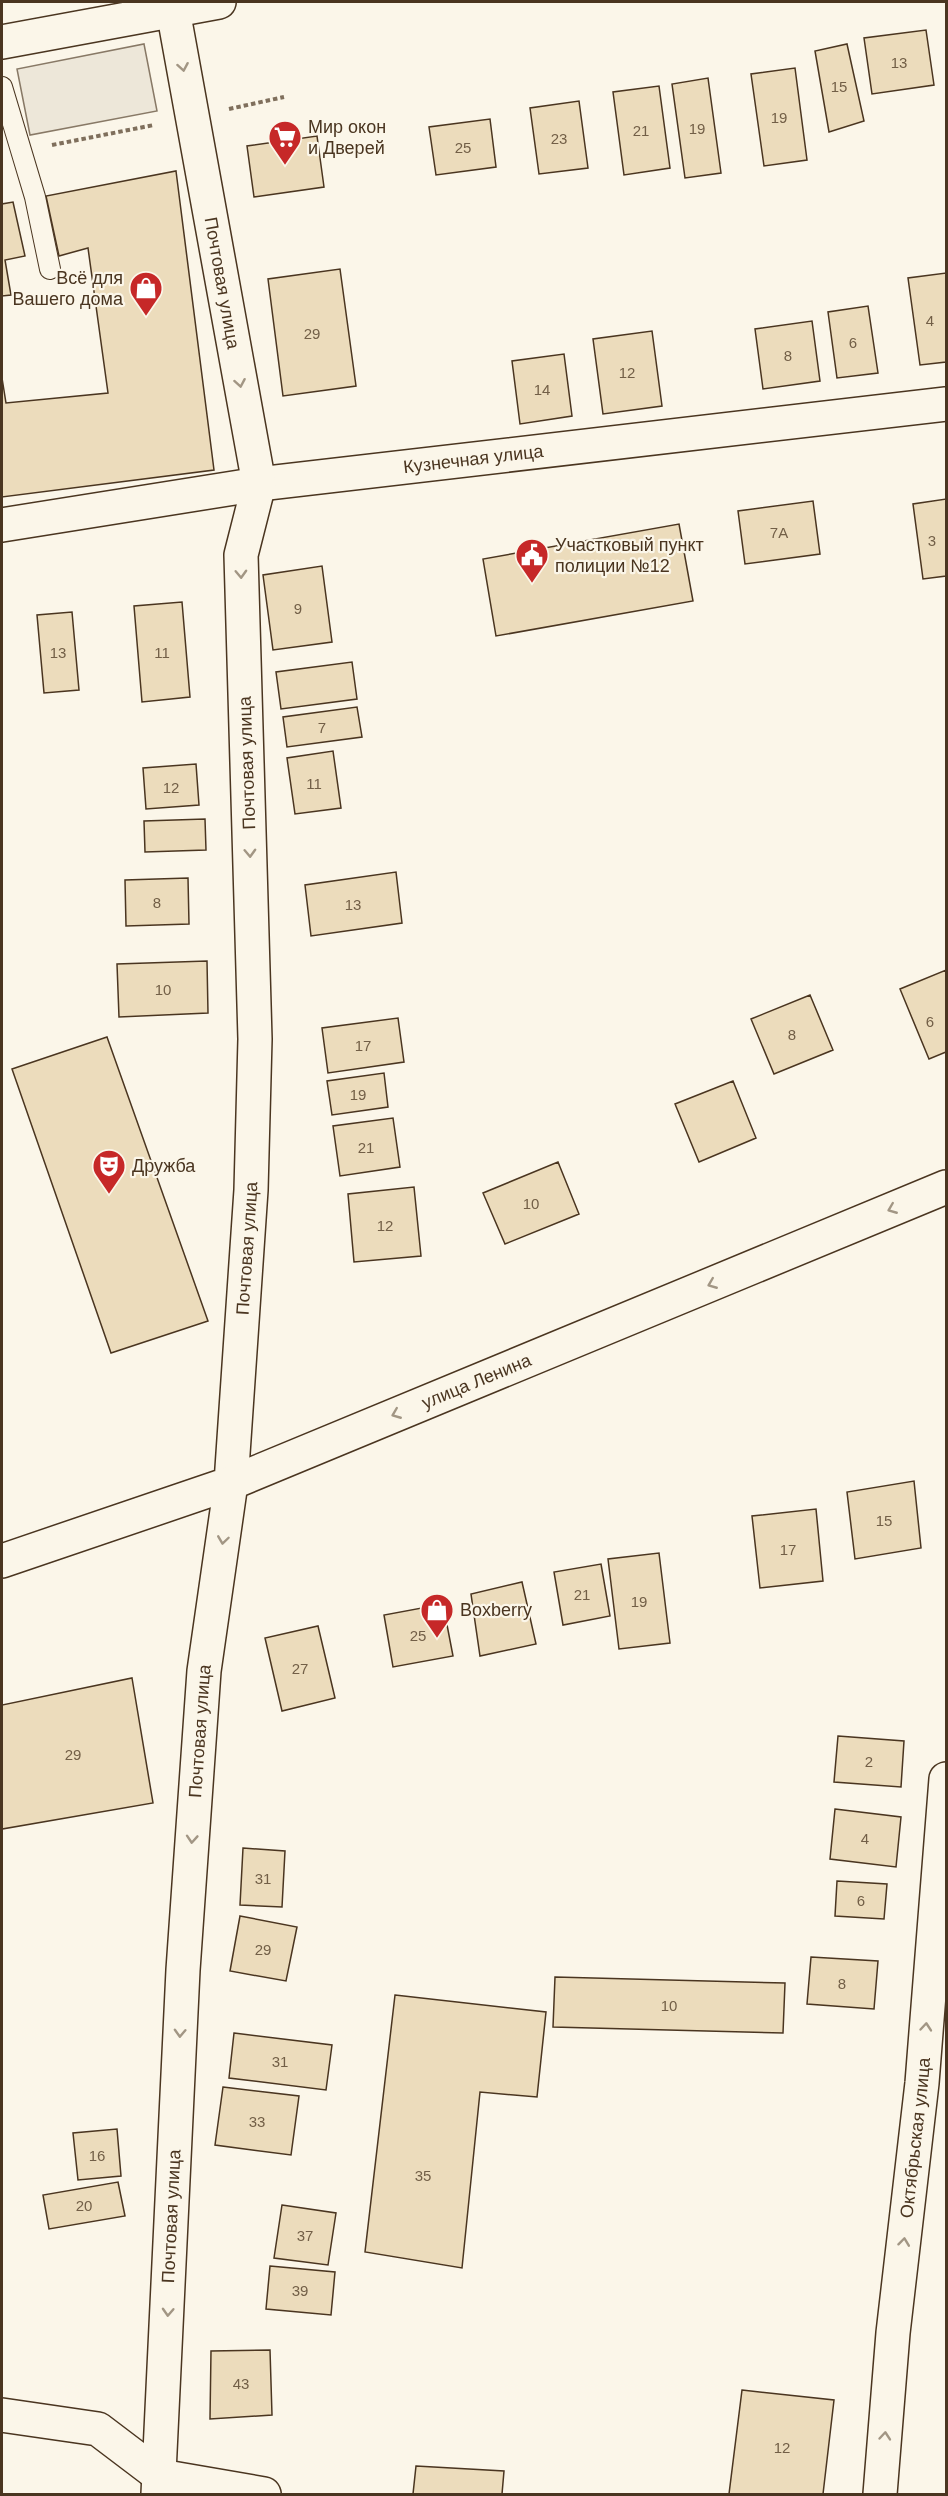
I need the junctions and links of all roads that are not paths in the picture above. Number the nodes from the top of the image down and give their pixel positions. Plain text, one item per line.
1 (219, 2) edge
2 (173, 10) junction
3 (2, 42) edge
4 (2, 87) edge
5 (50, 269) dead end
6 (946, 404) edge
7 (258, 484) junction
8 (2, 525) edge
9 (946, 1187) edge
10 (231, 1482) junction
11 (2, 1561) edge
12 (946, 1779) edge
13 (2, 2415) edge
14 (159, 2485) edge
15 (264, 2494) edge
16 (880, 2494) edge

1 - 2 street
2 - 3 street
2 -> 7 street, Почтовая улица
4 - 5 lane
6 - 7 street, Кузнечная улица
7 - 8 street, Кузнечная улица
7 -> 10 street, Почтовая улица
9 -> 10 street, улица Ленина
10 - 11 street, улица Ленина
10 -> 14 street, Почтовая улица
16 -> 12 street, Октябрьская улица
13 - 14 street
14 - 15 street

